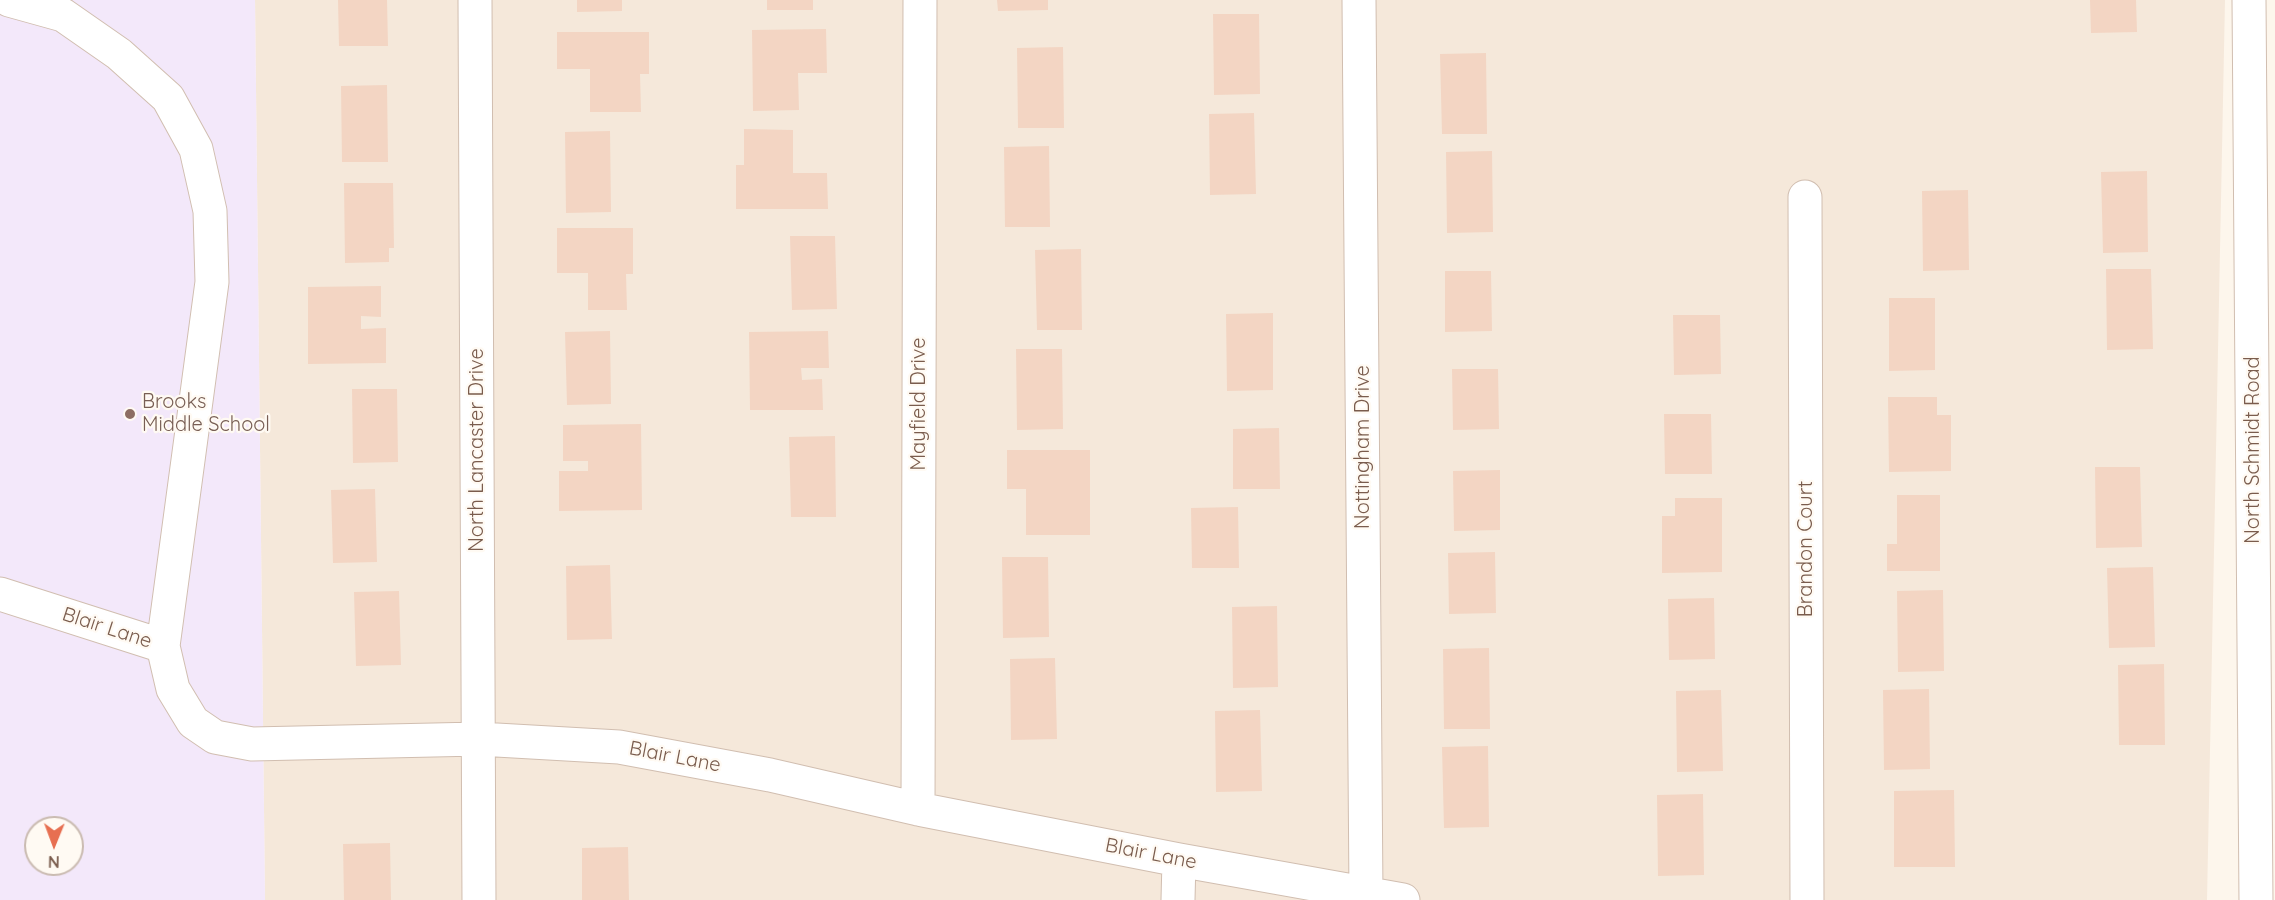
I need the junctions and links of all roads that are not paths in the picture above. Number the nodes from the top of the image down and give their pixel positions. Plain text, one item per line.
1 (9, 0) edge
2 (475, 0) edge
3 (920, 0) edge
4 (1359, 0) edge
5 (2249, 0) edge
6 (1804, 197) dead end
7 (0, 594) edge
8 (163, 646) junction
9 (479, 739) junction
10 (918, 809) junction
11 (1179, 860) junction
12 (1366, 894) junction
13 (480, 900) edge
14 (1178, 900) edge
15 (1403, 900) edge
16 (1807, 900) edge
17 (2256, 900) edge

1 - 8 street
2 - 9 street, North Lancaster Drive
3 - 10 street, Mayfield Drive
4 - 12 street, Nottingham Drive
5 - 17 street, North Schmidt Road
6 - 16 street, Brandon Court
7 - 8 street, Blair Lane
8 - 9 street, Blair Lane
9 - 10 street, Blair Lane
9 - 13 street, North Lancaster Drive
10 - 11 street, Blair Lane
11 - 12 street, Blair Lane
11 - 14 street
12 - 15 street, Blair Lane

